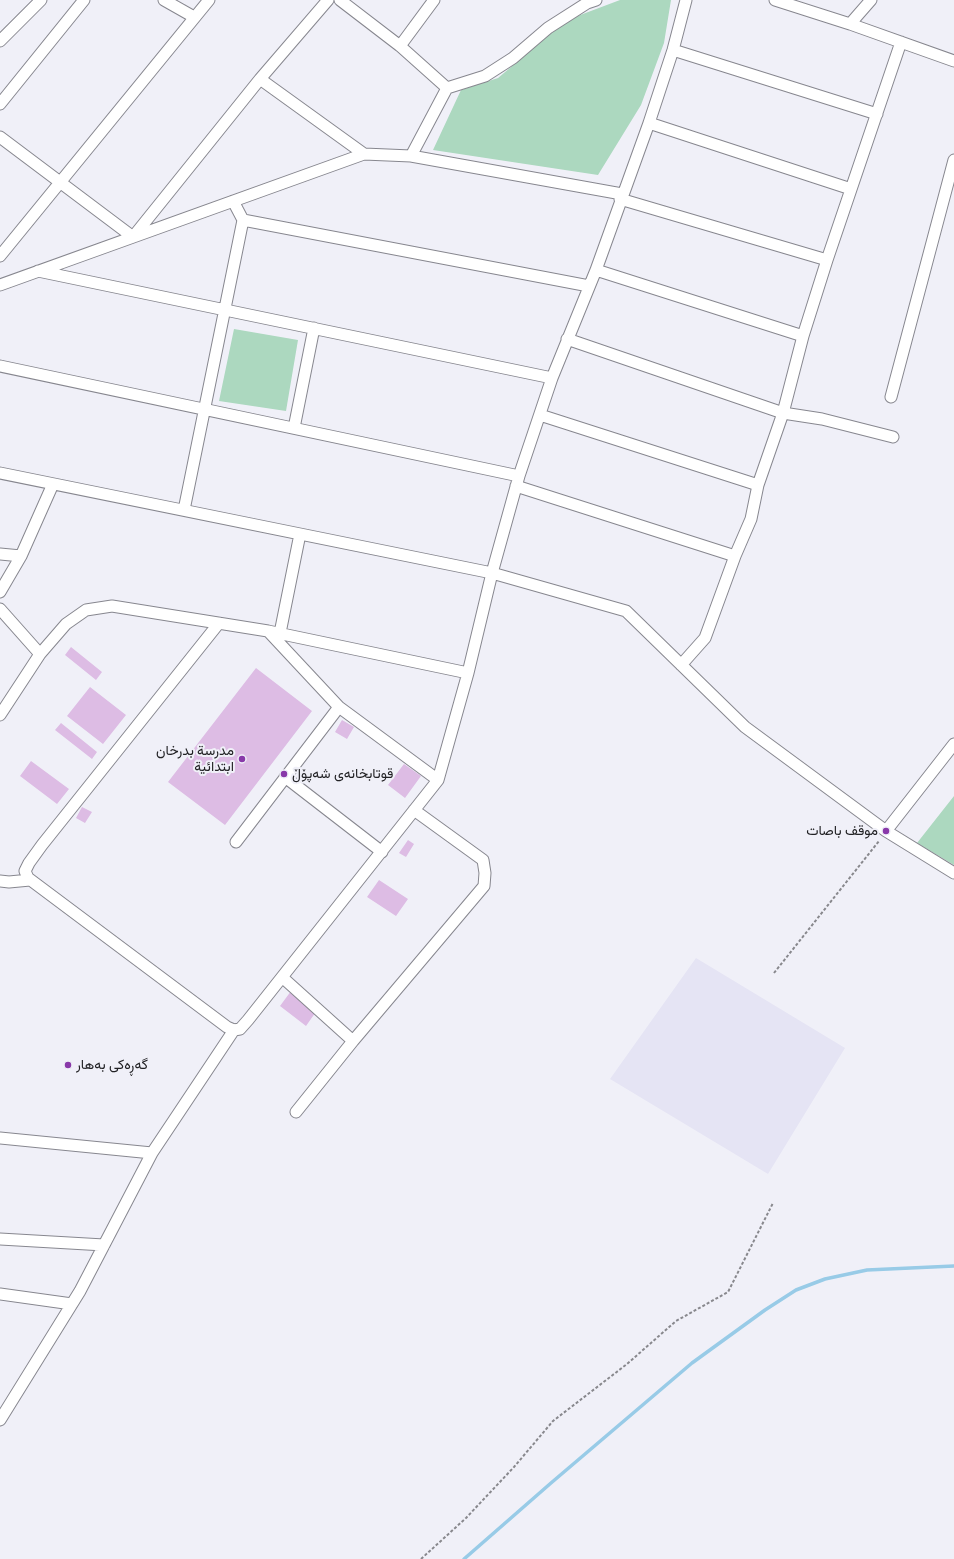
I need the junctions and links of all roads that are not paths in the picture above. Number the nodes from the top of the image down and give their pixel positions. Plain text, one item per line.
1 (41, 0) edge
2 (84, 0) edge
3 (164, 0) edge
4 (209, 0) edge
5 (328, 0) edge
6 (340, 0) edge
7 (434, 0) edge
8 (596, 0) edge
9 (686, 0) edge
10 (775, 0) edge
11 (871, 0) edge
12 (194, 17) junction
13 (850, 24) junction
14 (0, 41) edge
15 (901, 42) junction
16 (400, 46) junction
17 (674, 50) junction
18 (954, 61) edge
19 (260, 79) junction
20 (447, 88) junction
21 (0, 104) edge
22 (877, 114) junction
23 (648, 123) junction
24 (0, 137) edge
25 (364, 154) junction
26 (411, 156) junction
27 (954, 160) edge
28 (61, 182) junction
29 (851, 188) junction
30 (621, 196) junction
31 (233, 201) junction
32 (243, 220) junction
33 (133, 237) junction
34 (0, 256) edge
35 (826, 260) junction
36 (596, 270) junction
37 (38, 271) junction
38 (0, 285) edge
39 (589, 286) junction
40 (225, 311) junction
41 (314, 328) junction
42 (803, 336) junction
43 (567, 339) junction
44 (0, 366) edge
45 (552, 378) junction
46 (891, 396) dead end
47 (205, 410) junction
48 (783, 413) junction
49 (540, 415) junction
50 (294, 428) junction
51 (893, 437) dead end
52 (0, 473) edge
53 (518, 481) junction
54 (53, 484) junction
55 (758, 485) junction
56 (184, 510) junction
57 (300, 534) junction
58 (0, 554) edge
59 (21, 556) junction
60 (735, 556) junction
61 (492, 573) junction
62 (0, 592) edge
63 (0, 609) edge
64 (219, 623) junction
65 (274, 632) junction
66 (40, 654) junction
67 (681, 665) junction
68 (468, 673) junction
69 (338, 707) junction
70 (0, 715) edge
71 (954, 744) edge
72 (285, 777) junction
73 (438, 780) junction
74 (414, 810) junction
75 (886, 831) junction
76 (236, 842) dead end
77 (382, 852) junction
78 (954, 873) edge
79 (30, 880) junction
80 (0, 881) edge
81 (282, 977) junction
82 (234, 1030) junction
83 (353, 1040) junction
84 (296, 1112) dead end
85 (0, 1138) edge
86 (152, 1153) junction
87 (0, 1239) edge
88 (104, 1245) junction
89 (0, 1294) edge
90 (72, 1304) junction
91 (0, 1420) edge

1 - 14 street
2 - 21 street
3 - 12 street
4 - 12 street
5 - 19 street
6 - 16 street
7 - 16 street
8 - 20 street
9 - 17 street
10 - 13 street
11 - 13 street
12 - 28 street
13 - 15 street
15 - 18 street
15 - 22 street
16 - 20 street
17 - 22 street
17 - 23 street
19 - 25 street
19 - 33 street
20 - 26 street
22 - 29 street
23 - 29 street
23 - 30 street
24 - 28 street
25 - 26 street
25 - 31 street
26 - 30 street
27 - 46 street
28 - 33 street
28 - 34 street
29 - 35 street
30 - 35 street
30 - 36 street
31 - 32 street
31 - 33 street
32 - 39 street
32 - 40 street
33 - 37 street
35 - 42 street
36 - 39 street
36 - 42 street
37 - 38 street
37 - 40 street
39 - 43 street
40 - 41 street
40 - 47 street
41 - 45 street
41 - 50 street
42 - 48 street
43 - 45 street
43 - 48 street
44 - 47 street
45 - 49 street
47 - 50 street
47 - 56 street
48 - 51 street
48 - 55 street
49 - 53 street
49 - 55 street
50 - 53 street
52 - 54 street
53 - 60 street
53 - 61 street
54 - 56 street
54 - 59 street
55 - 60 street
56 - 57 street
57 - 61 street
57 - 65 street
58 - 59 street
59 - 62 street
60 - 67 street
61 - 67 street
61 - 68 street
63 - 66 street
64 - 65 street
64 - 66 street
64 - 79 street
65 - 68 street
65 - 69 street
66 - 70 street
67 - 75 street
68 - 73 street
69 - 72 street
69 - 73 street
71 - 75 street
72 - 76 street
72 - 77 street
73 - 74 street
74 - 77 street
74 - 83 street
75 - 78 street
77 - 81 street
79 - 80 street
79 - 82 street
81 - 82 street
81 - 83 street
82 - 86 street
83 - 84 street
85 - 86 street
86 - 88 street
87 - 88 street
88 - 90 street
89 - 90 street
90 - 91 street

